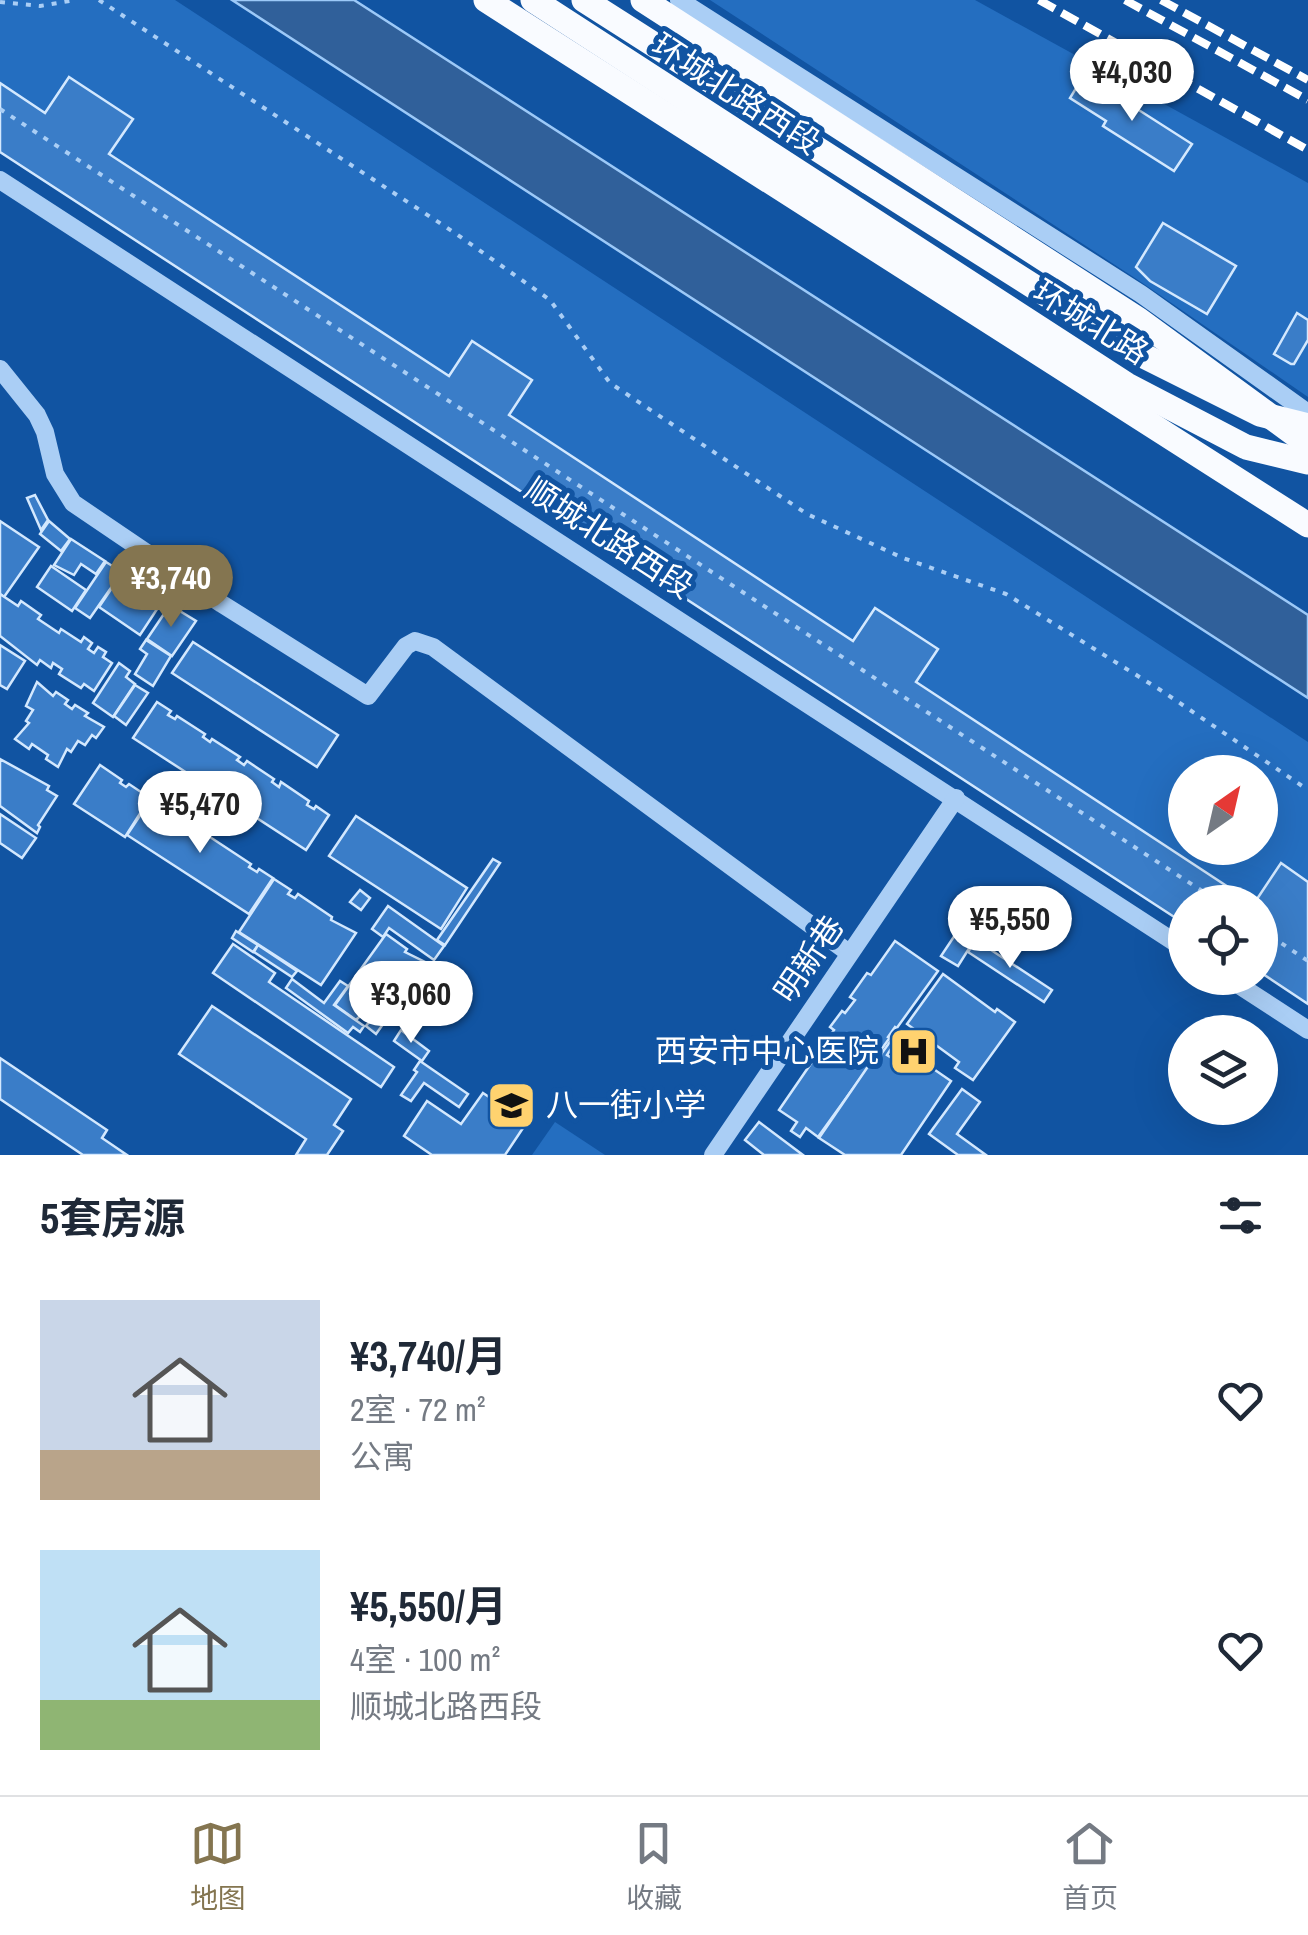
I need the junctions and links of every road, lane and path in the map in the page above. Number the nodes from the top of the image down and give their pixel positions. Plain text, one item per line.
1 (75, 0) edge
2 (99, 0) edge
3 (486, 0) edge
4 (533, 0) edge
5 (584, 0) edge
6 (644, 0) edge
7 (679, 0) edge
8 (0, 2) edge
9 (0, 110) edge
10 (0, 180) edge
11 (869, 182) joint
12 (852, 210) joint
13 (0, 370) edge
14 (1308, 413) edge
15 (1308, 426) edge
16 (1308, 444) edge
17 (1308, 462) edge
18 (1308, 525) edge
19 (1308, 790) edge
20 (956, 798) junction
21 (1192, 885) edge
22 (1168, 938) edge
23 (1278, 942) edge
24 (849, 953) junction
25 (1308, 961) edge
26 (1254, 995) edge
27 (1308, 1030) edge
28 (713, 1155) edge

1 - 8 path
2 - 19 path
3 - 18 main road
4 - 12 main road, 环城北路西段
5 - 11 main road, 环城北路西段
6 - 16 main road
7 - 14 street
9 - 21 path
10 - 20 street, 顺城北路西段
11 - 15 main road, 环城北路, bridge
12 - 17 main road, 环城北路
13 - 24 street
20 - 22 street, 顺城北路西段
20 - 24 street, 明新巷
23 - 25 path
24 - 28 street, 明新巷
26 - 27 street

